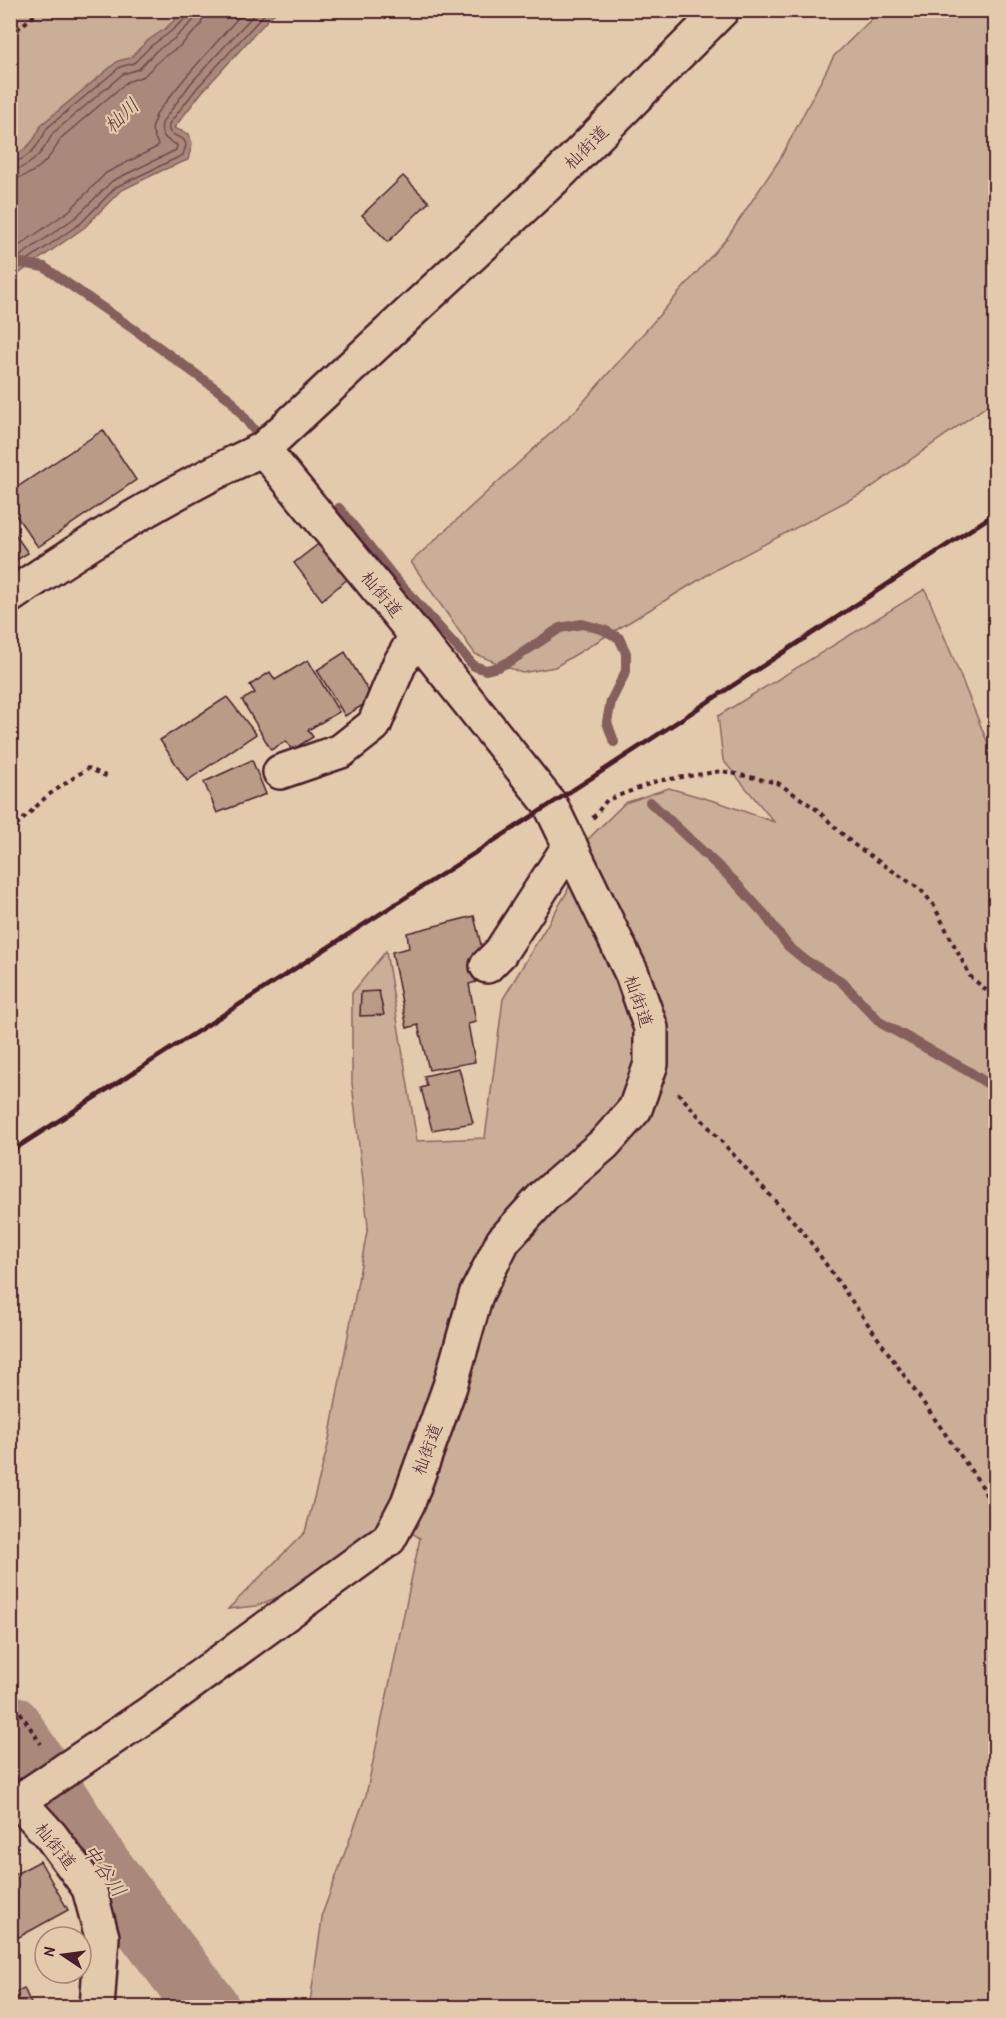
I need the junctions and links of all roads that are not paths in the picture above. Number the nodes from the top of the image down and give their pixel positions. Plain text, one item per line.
1 (722, 10) edge
2 (262, 449) junction
3 (10, 596) edge
4 (416, 636) junction
5 (280, 771) dead end
6 (570, 845) junction
7 (487, 966) dead end
8 (33, 1791) edge
9 (97, 2007) edge

1 - 2 street, 杣街道
2 - 3 street
2 - 4 street, 杣街道
4 - 5 street
4 - 6 street, 杣街道
6 - 7 street
6 - 8 street, 杣街道
8 - 9 street, 杣街道

